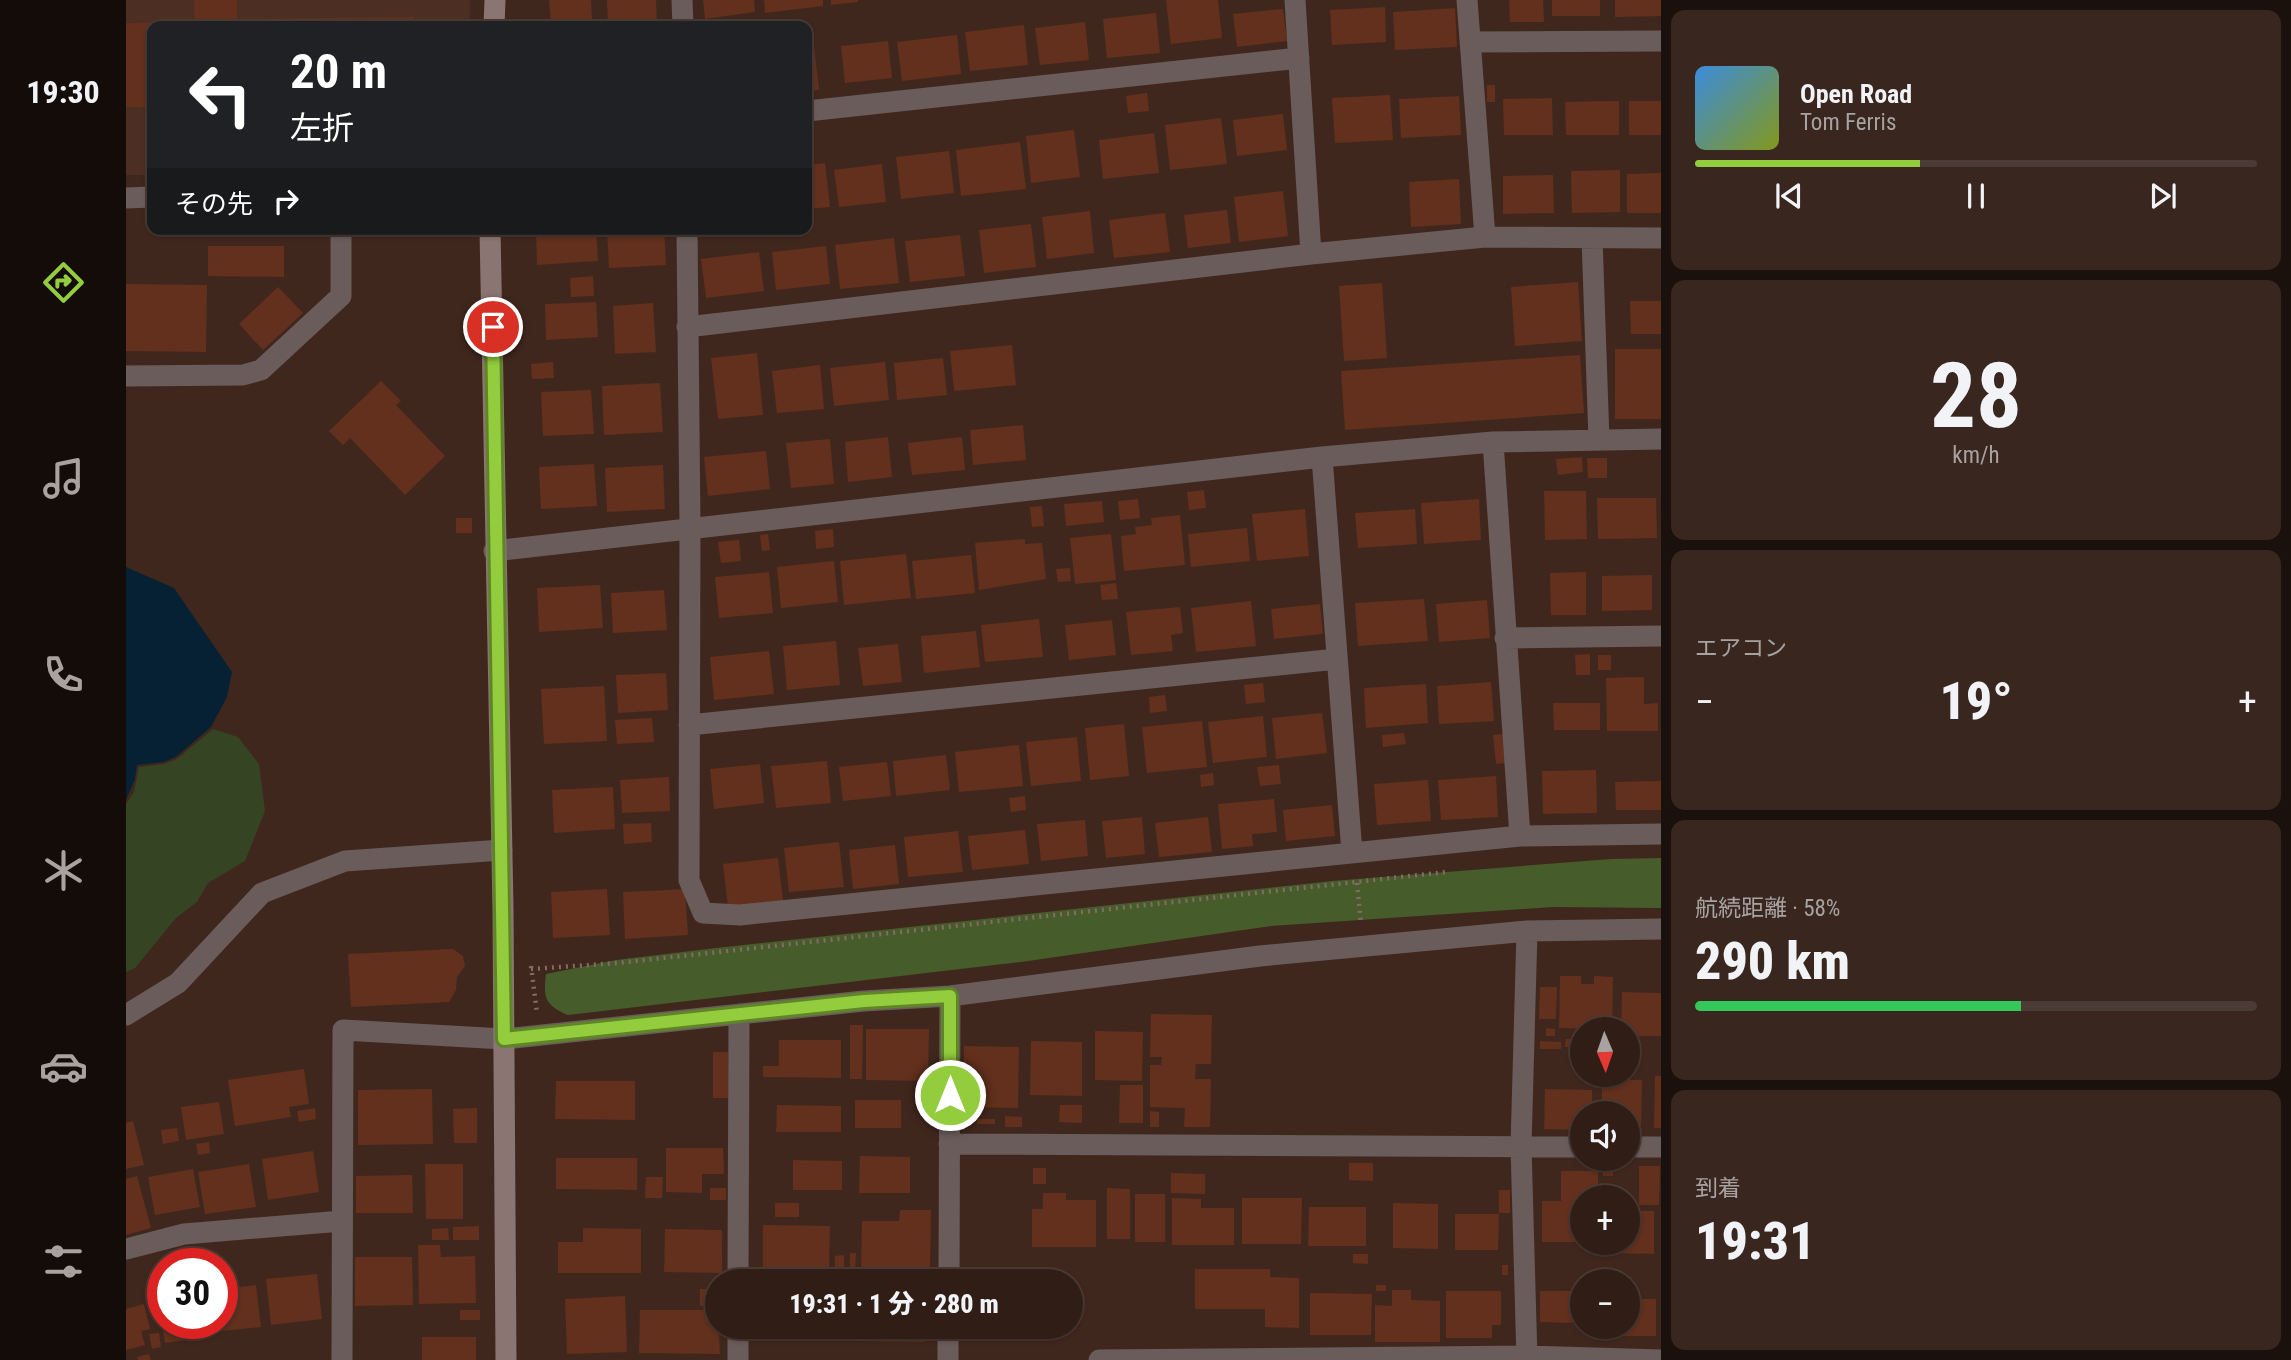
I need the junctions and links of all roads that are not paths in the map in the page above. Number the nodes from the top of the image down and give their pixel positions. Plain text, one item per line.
1 (495, 0) edge
2 (682, 0) edge
3 (1295, 0) edge
4 (1467, 0) edge
5 (494, 21) edge
6 (683, 21) edge
7 (1661, 41) edge
8 (1470, 42) junction
9 (1299, 58) junction
10 (812, 110) edge
11 (147, 197) edge
12 (126, 198) edge
13 (341, 235) edge
14 (490, 235) edge
15 (687, 235) edge
16 (1485, 237) junction
17 (1661, 238) edge
18 (1592, 239) junction
19 (1311, 254) junction
20 (687, 327) junction
21 (126, 376) edge
22 (1661, 439) edge
23 (1599, 440) junction
24 (1493, 442) junction
25 (1322, 457) junction
26 (690, 527) junction
27 (494, 551) junction
28 (1661, 636) edge
29 (1505, 638) junction
30 (1337, 659) junction
31 (689, 725) junction
32 (1661, 834) edge
33 (1520, 836) junction
34 (502, 850) junction
35 (1352, 853) junction
36 (1661, 929) edge
37 (1527, 931) junction
38 (950, 996) junction
39 (739, 1014) junction
40 (126, 1015) edge
41 (504, 1039) junction
42 (949, 1144) junction
43 (1521, 1146) junction
44 (1570, 1147) edge
45 (1640, 1147) edge
46 (1661, 1147) edge
47 (342, 1221) junction
48 (126, 1249) edge
49 (738, 1269) edge
50 (949, 1269) edge
51 (738, 1339) edge
52 (948, 1339) edge
53 (1527, 1358) edge
54 (342, 1360) edge
55 (506, 1360) edge
56 (738, 1360) edge
57 (948, 1360) edge
58 (1099, 1360) edge
59 (1139, 1360) edge
60 (1333, 1360) edge
61 (1661, 1360) edge

1 - 5 street
2 - 6 street
3 - 9 street
4 - 8 street
7 - 8 street
8 - 16 street
9 - 10 street
9 - 19 street
11 - 12 street
13 - 21 street
14 - 27 street
15 - 20 street
16 - 18 street
16 - 19 street
17 - 18 street
18 - 23 street
19 - 20 street
20 - 26 street
22 - 23 street
23 - 24 street
24 - 25 street
24 - 29 street
25 - 26 street
25 - 30 street
26 - 27 street
26 - 31 street
27 - 34 street
28 - 29 street
29 - 33 street
30 - 31 street
30 - 35 street
31 - 35 street
32 - 33 street
33 - 35 street
34 - 40 street
34 - 41 street
36 - 37 street
37 - 38 street
37 - 43 street
38 - 39 street
38 - 42 street
39 - 41 street
39 - 49 street
41 - 47 street
41 - 55 street
42 - 43 street
42 - 50 street
43 - 44 street
43 - 53 street
45 - 46 street
47 - 48 street
47 - 54 street
51 - 56 street
52 - 57 street
53 - 60 street
53 - 61 street
58 - 59 street
59 - 60 street

